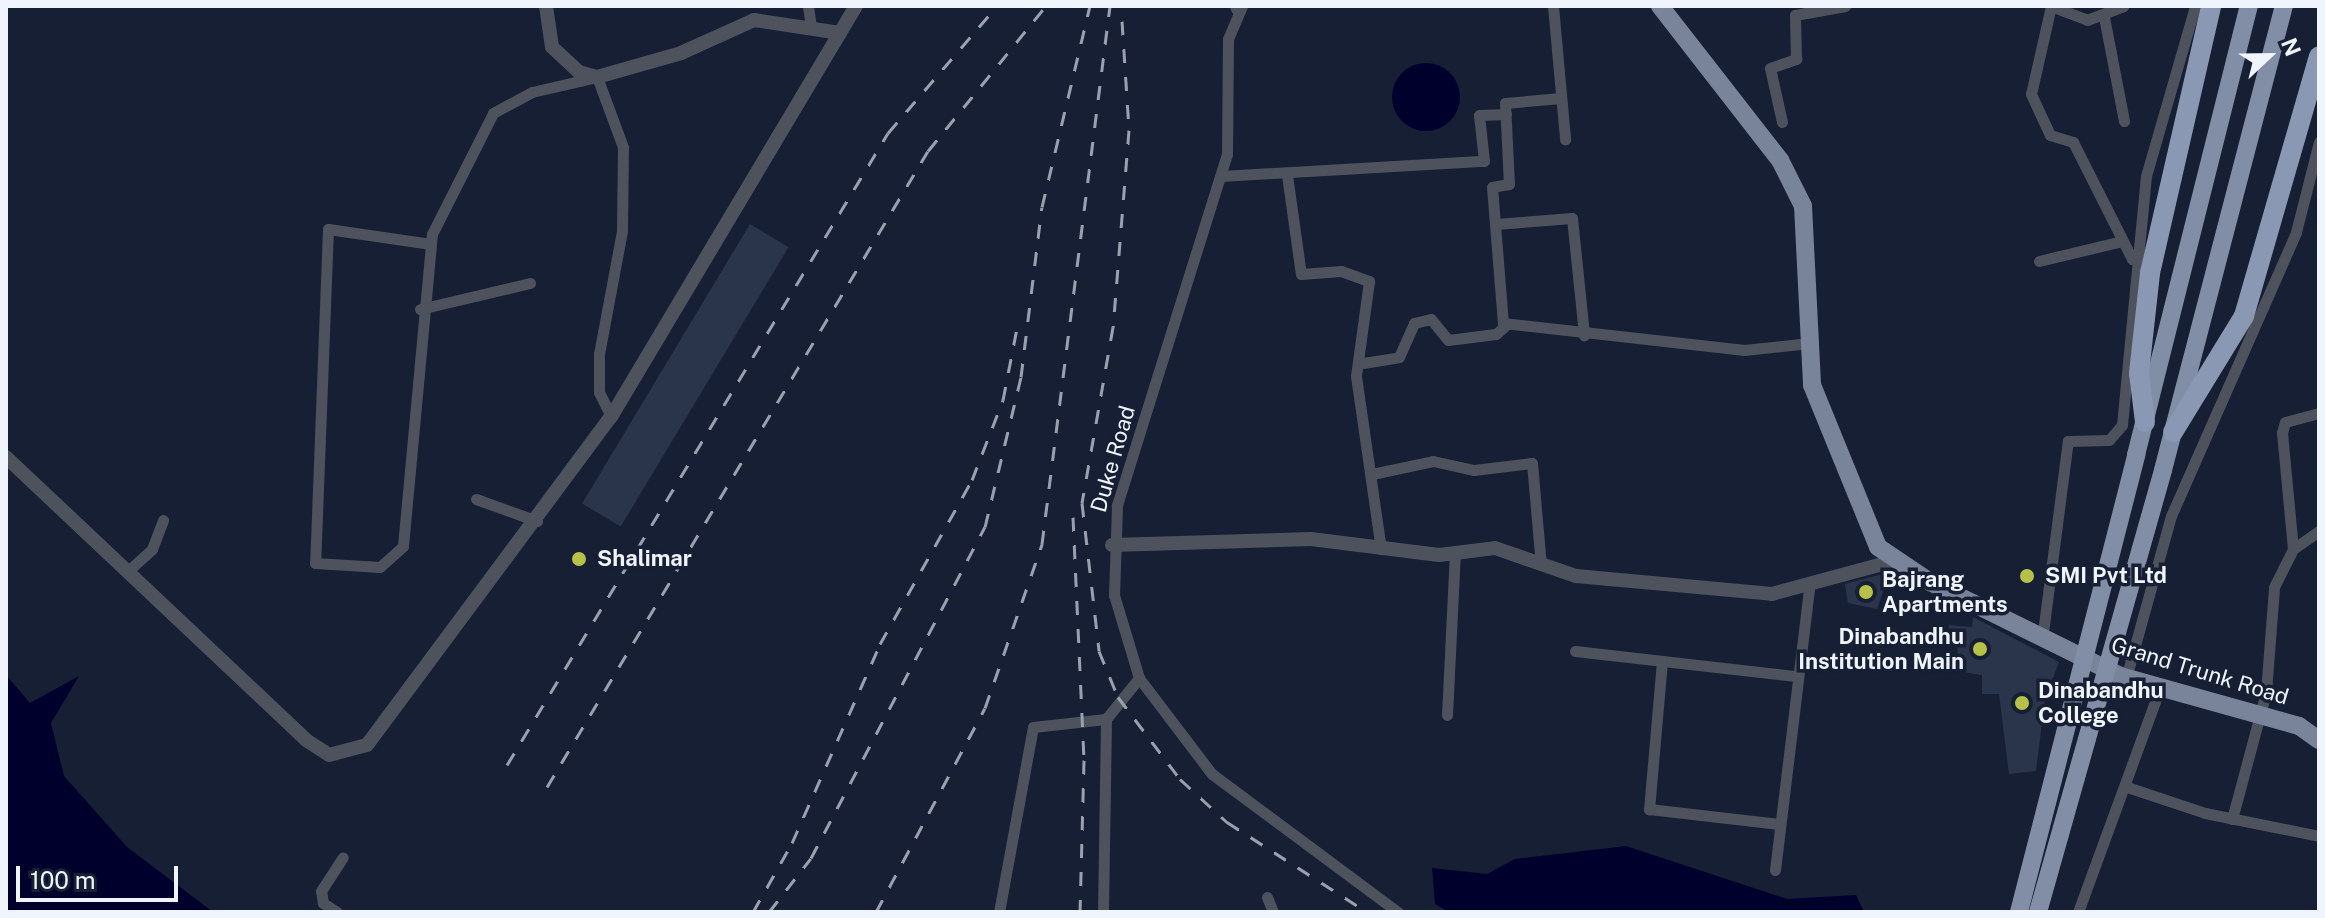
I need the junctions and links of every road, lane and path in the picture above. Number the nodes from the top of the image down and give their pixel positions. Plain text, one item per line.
1 (546, 6) edge
2 (808, 6) edge
3 (856, 6) edge
4 (1553, 6) edge
5 (1660, 6) edge
6 (1845, 6) edge
7 (2051, 6) edge
8 (2123, 6) edge
9 (2195, 6) edge
10 (2211, 6) edge
11 (2249, 6) edge
12 (2284, 6) edge
13 (1239, 7) edge
14 (2104, 17) junction
15 (811, 28) junction
16 (840, 33) junction
17 (2319, 57) edge
18 (597, 77) junction
19 (1561, 98) junction
20 (1506, 114) junction
21 (2124, 121) dead end
22 (1782, 122) dead end
23 (1565, 139) dead end
24 (2319, 142) edge
25 (1287, 175) junction
26 (1221, 176) junction
27 (1496, 224) junction
28 (2122, 241) junction
29 (431, 244) junction
30 (2140, 258) junction
31 (2039, 261) dead end
32 (530, 283) dead end
33 (420, 309) junction
34 (1506, 325) junction
35 (1584, 335) junction
36 (1810, 343) junction
37 (1363, 363) junction
38 (2319, 413) edge
39 (611, 417) junction
40 (2145, 422) junction
41 (2173, 432) junction
42 (6, 457) edge
43 (1372, 474) junction
44 (476, 499) dead end
45 (163, 520) dead end
46 (537, 521) junction
47 (2319, 531) edge
48 (1112, 545) junction
49 (1381, 549) junction
50 (2293, 549) junction
51 (1455, 553) junction
52 (1897, 560) junction
53 (1541, 565) junction
54 (129, 570) junction
55 (1809, 588) junction
56 (2042, 640) junction
57 (1575, 651) dead end
58 (1662, 661) junction
59 (1796, 676) junction
60 (1139, 678) junction
61 (2126, 678) junction
62 (2160, 688) junction
63 (1447, 715) dead end
64 (2260, 715) junction
65 (1106, 719) junction
66 (2319, 740) edge
67 (2127, 787) junction
68 (2232, 819) junction
69 (1779, 824) junction
70 (2319, 836) edge
71 (343, 857) dead end
72 (1775, 870) dead end
73 (1267, 897) dead end
74 (337, 912) edge
75 (999, 912) edge
76 (1103, 912) edge
77 (1273, 912) edge
78 (1398, 912) edge
79 (2019, 912) edge
80 (2038, 912) edge
81 (2078, 912) edge

1 - 18 street
2 - 15 street
3 - 16 street
4 - 19 street
5 - 36 main road, Grand Trunk Road
6 - 22 street
7 - 14 street
7 - 28 street
8 - 14 street
9 - 30 street
10 - 40 highway
11 - 40 highway
12 - 41 highway
13 - 26 street, Duke Road
14 - 21 street
15 - 16 street
15 - 18 street
16 - 39 street
17 - 41 highway
18 - 29 street
18 - 39 street
19 - 20 street
19 - 23 street
20 - 25 street
20 - 27 street
24 - 61 street
25 - 26 street
25 - 37 street
26 - 48 street, Duke Road
27 - 34 street
27 - 35 street
28 - 30 street
28 - 31 street
29 - 33 street
29 - 33 street
30 - 56 street
32 - 33 street
34 - 35 street
34 - 37 street
35 - 36 street
36 - 52 main road, Grand Trunk Road
37 - 43 street
38 - 50 street
39 - 46 street
40 - 79 highway, bridge
41 - 80 highway, bridge
42 - 54 street
43 - 49 street
43 - 53 street
44 - 46 street
45 - 54 street
46 - 54 street
47 - 50 street
48 - 49 street
48 - 60 street, Duke Road
49 - 51 street
50 - 64 street
51 - 53 street
51 - 63 street
52 - 55 street
52 - 56 main road, Grand Trunk Road
53 - 55 street
55 - 59 street
56 - 61 main road, Grand Trunk Road
57 - 58 street
58 - 59 street
58 - 69 street
59 - 69 street
60 - 65 street
60 - 78 street, Duke Road
61 - 62 main road, Grand Trunk Road
62 - 64 main road, Grand Trunk Road
62 - 67 street
64 - 66 main road, Grand Trunk Road
64 - 68 street
65 - 75 street
65 - 76 street
67 - 68 street
67 - 81 street
68 - 70 street
69 - 72 street
71 - 74 street
73 - 77 street

